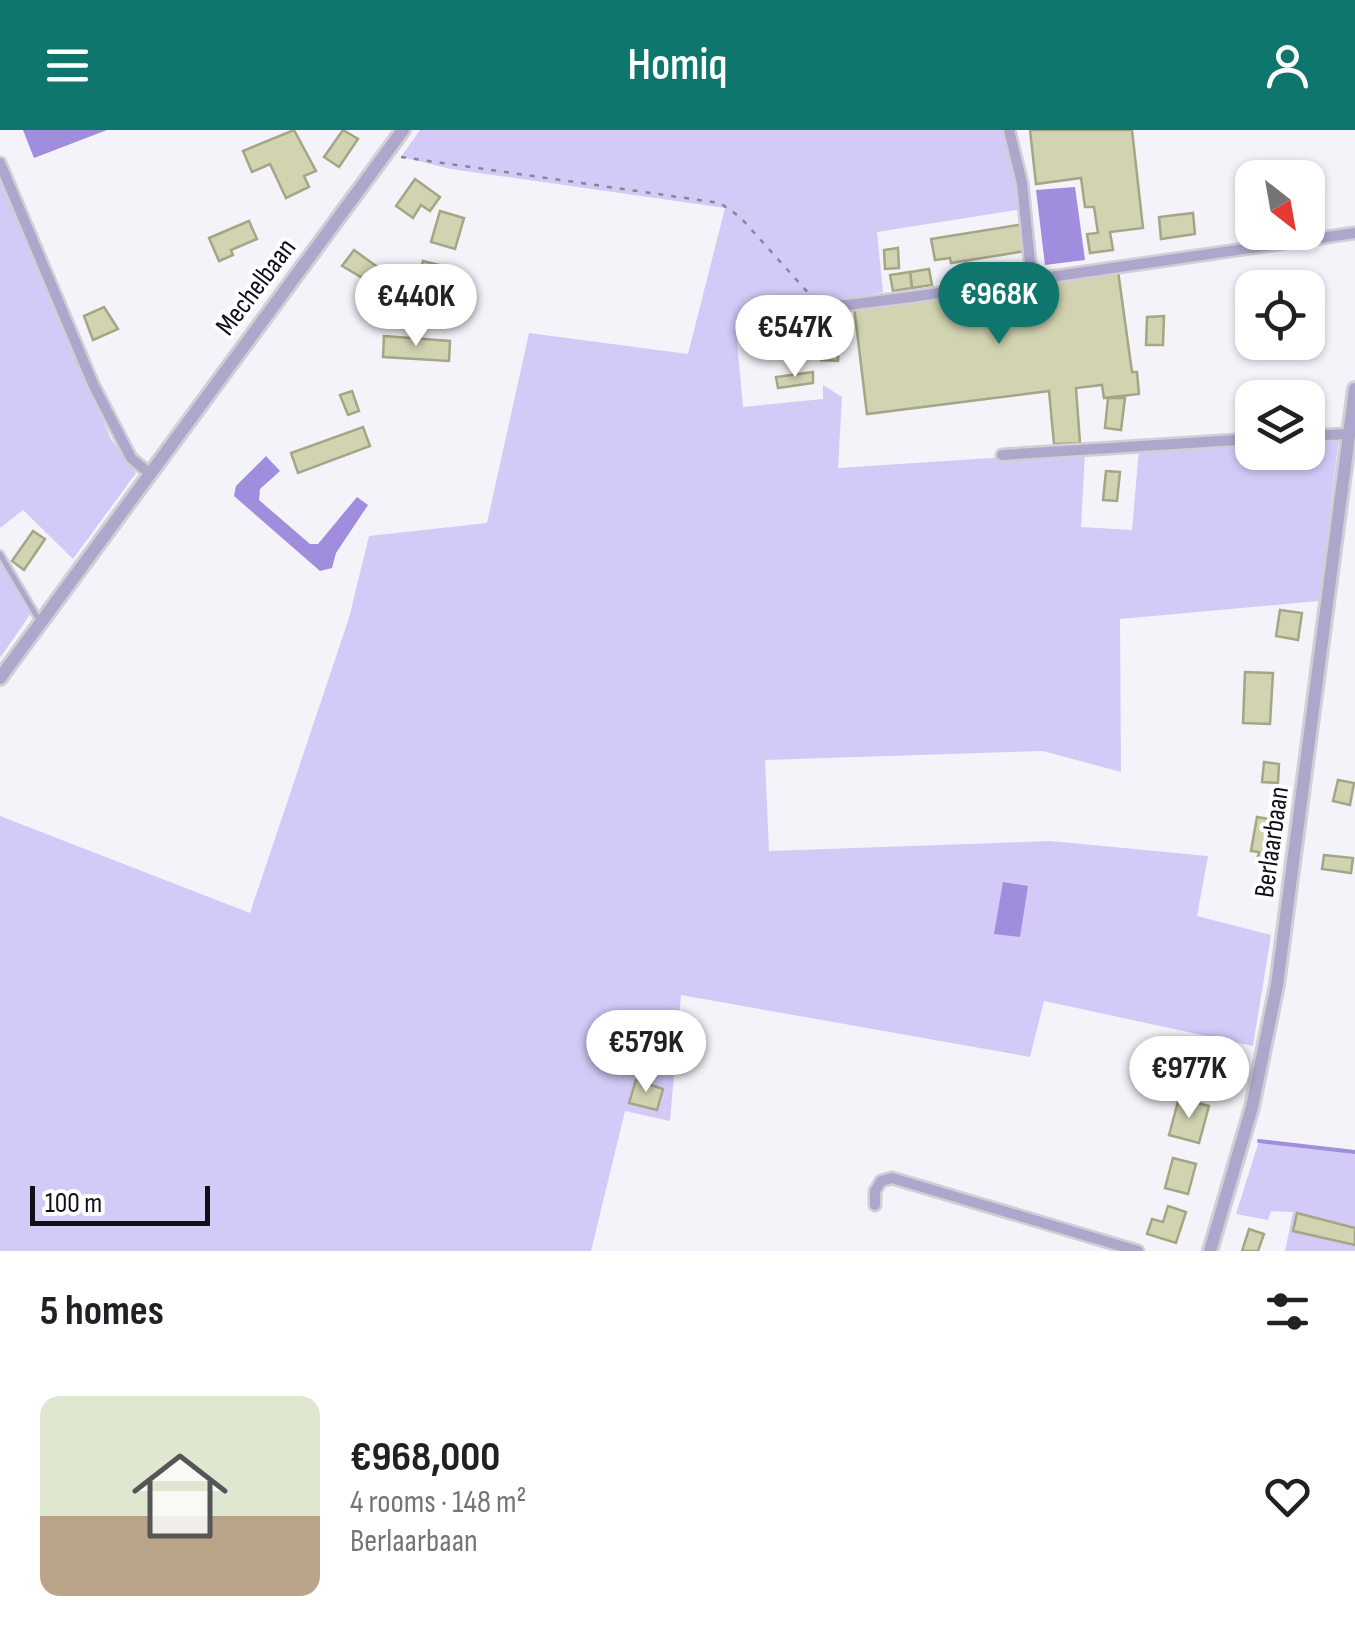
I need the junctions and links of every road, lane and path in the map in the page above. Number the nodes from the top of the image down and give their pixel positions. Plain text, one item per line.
1 (403, 130) edge
2 (1009, 130) edge
3 (401, 157) dead end
4 (0, 163) edge
5 (1355, 233) edge
6 (1037, 278) junction
7 (817, 305) joint
8 (1355, 389) edge
9 (1347, 434) junction
10 (1325, 435) edge
11 (1235, 441) edge
12 (1002, 454) dead end
13 (148, 473) junction
14 (0, 554) edge
15 (40, 622) junction
16 (0, 678) edge
17 (874, 1205) dead end
18 (1138, 1251) edge
19 (1210, 1251) edge

1 - 13 street, Mechelbaan
2 - 6 street
3 - 7 path
4 - 13 street
5 - 6 street
6 - 7 street
8 - 9 street, Berlaarbaan
9 - 10 street
9 - 19 street, Berlaarbaan
11 - 12 street
13 - 15 street, Mechelbaan
14 - 15 lane
15 - 16 street, Mechelbaan
17 - 18 street

